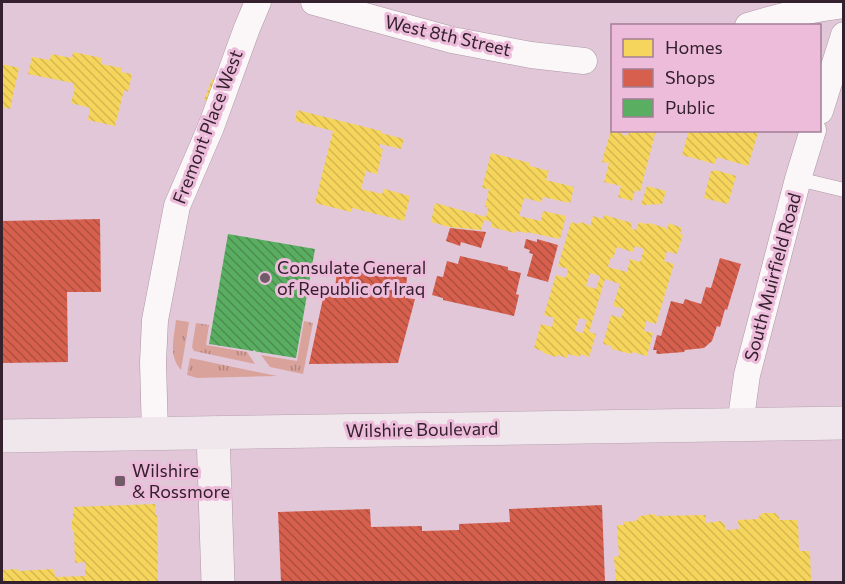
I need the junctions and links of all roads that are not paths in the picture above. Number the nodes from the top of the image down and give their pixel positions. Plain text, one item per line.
1 (258, 2) edge
2 (314, 2) edge
3 (843, 6) edge
4 (754, 24) edge
5 (843, 35) edge
6 (584, 61) dead end
7 (821, 105) edge
8 (812, 132) edge
9 (798, 179) junction
10 (843, 190) edge
11 (843, 423) edge
12 (740, 425) junction
13 (213, 433) junction
14 (154, 435) junction
15 (2, 436) edge
16 (218, 582) edge

1 - 14 street, Fremont Place West
2 - 6 street, West 8th Street
3 - 4 street
5 - 7 street
8 - 9 street, South Muirfield Road
9 - 10 lane
9 - 12 street, South Muirfield Road
11 - 12 main road, Wilshire Boulevard
12 - 13 main road, Wilshire Boulevard
13 - 14 main road, Wilshire Boulevard
13 - 16 main road
14 - 15 main road, Wilshire Boulevard

